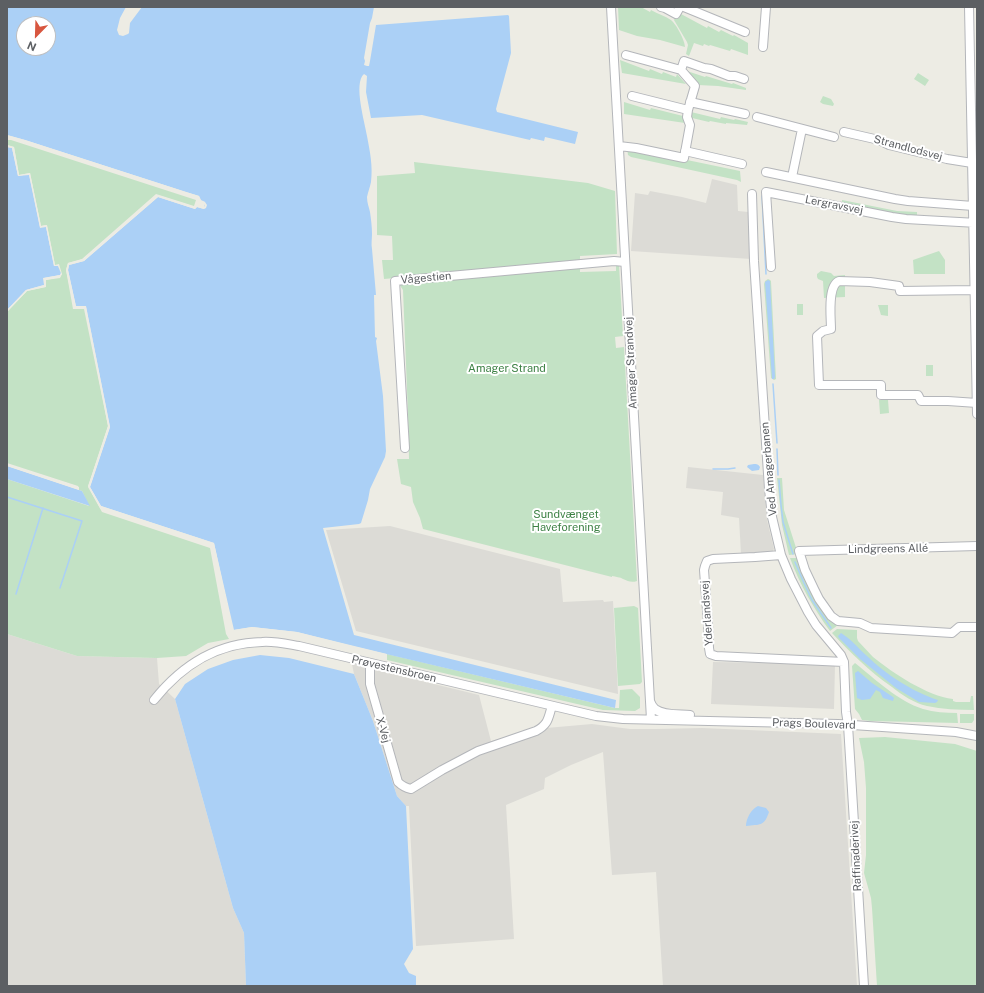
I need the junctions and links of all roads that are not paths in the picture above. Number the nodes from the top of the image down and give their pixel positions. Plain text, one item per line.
1 (611, 7) edge
2 (661, 7) edge
3 (680, 7) edge
4 (684, 7) edge
5 (766, 7) edge
6 (969, 7) edge
7 (745, 32) dead end
8 (763, 47) dead end
9 (626, 55) dead end
10 (681, 70) junction
11 (744, 79) dead end
12 (632, 96) dead end
13 (689, 106) junction
14 (745, 114) dead end
15 (757, 117) dead end
16 (802, 128) junction
17 (844, 132) dead end
18 (834, 137) dead end
19 (619, 146) junction
20 (685, 152) junction
21 (972, 163) junction
22 (742, 164) dead end
23 (766, 172) dead end
24 (792, 177) junction
25 (752, 194) dead end
26 (973, 206) junction
27 (975, 223) edge
28 (625, 262) junction
29 (772, 267) dead end
30 (975, 290) junction
31 (977, 403) edge
32 (977, 414) edge
33 (405, 448) dead end
34 (977, 546) edge
35 (781, 555) junction
36 (977, 627) edge
37 (844, 662) junction
38 (370, 663) junction
39 (154, 700) dead end
40 (650, 701) junction
41 (552, 706) junction
42 (651, 719) junction
43 (708, 721) junction
44 (848, 725) junction
45 (977, 736) edge
46 (864, 986) edge

1 - 19 street, Amager Strandvej
2 - 3 street
4 - 7 street
5 - 8 street
6 - 21 street
9 - 10 street
10 - 11 street
10 - 13 street
12 - 13 street
13 - 14 street
13 - 20 street
15 - 16 street
16 - 18 street
16 - 24 street
17 - 21 street, Strandlodsvej
19 - 20 street
19 - 28 street, Amager Strandvej
20 - 22 street
21 - 26 street
23 - 24 street, Lergravsvej
24 - 26 street, Lergravsvej
25 - 35 street, Ved Amagerbanen
26 - 27 street
27 - 29 street, Lergravsvej
27 - 30 street
28 - 33 street, Vågestien
28 - 40 street, Amager Strandvej
30 - 31 street
30 - 31 street
31 - 32 street
34 - 36 street, Lindgreens Allé
35 - 37 street, Ved Amagerbanen
35 - 37 street, Yderlandsvej
37 - 44 street
38 - 39 street, Prøvestensbroen
38 - 41 street, Prøvestensbroen
38 - 41 street, X-Vej
40 - 42 street, Amager Strandvej
40 - 43 street
41 - 42 street, Prøvestensbroen
42 - 43 street, Prags Boulevard
43 - 44 street, Prags Boulevard
44 - 45 street, Prags Boulevard
44 - 46 street, Raffinaderivej

